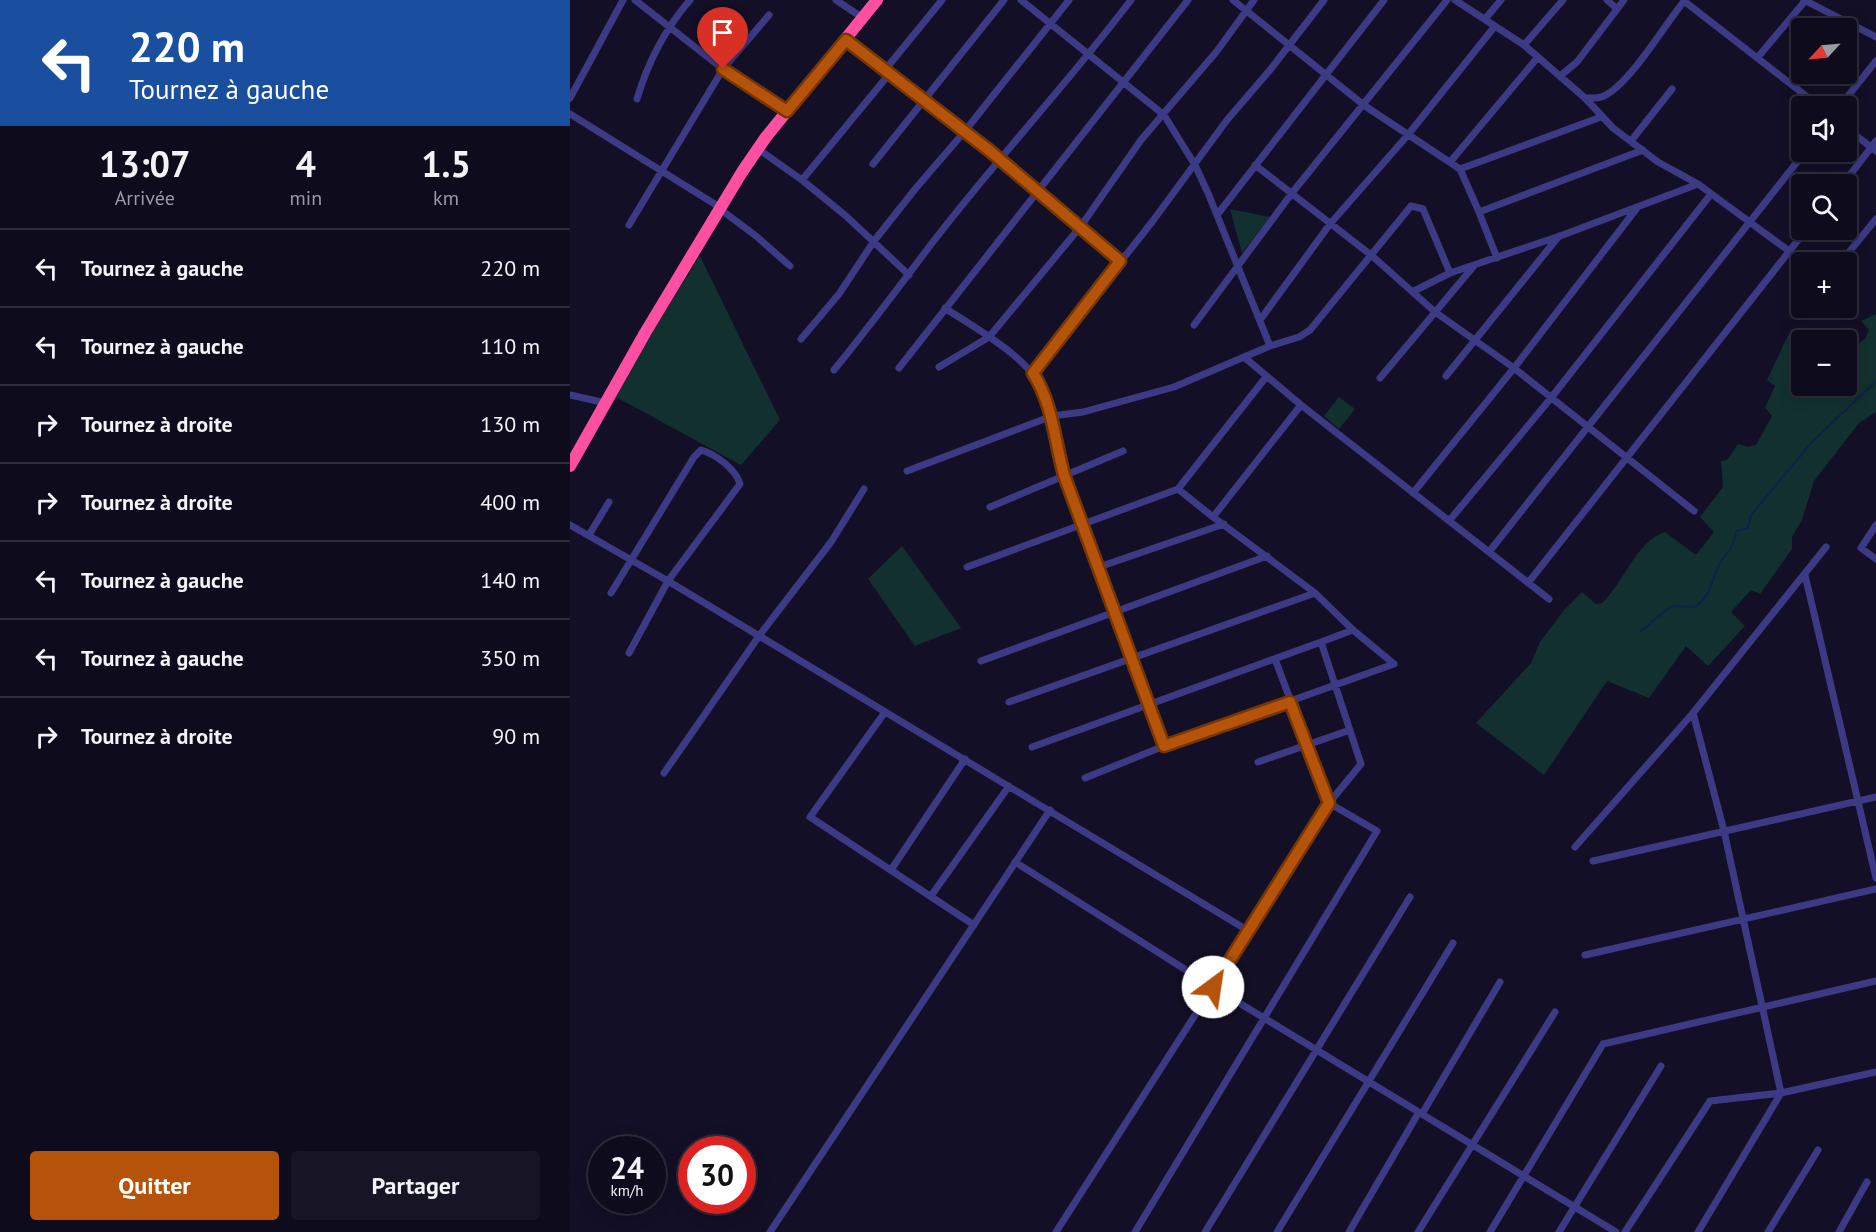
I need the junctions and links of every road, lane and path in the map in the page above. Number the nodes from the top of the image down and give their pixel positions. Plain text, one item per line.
1 (623, 0) edge
2 (635, 0) edge
3 (690, 0) edge
4 (836, 0) edge
5 (877, 0) edge
6 (942, 0) edge
7 (1004, 0) edge
8 (1021, 0) edge
9 (1069, 0) edge
10 (1131, 0) edge
11 (1188, 0) edge
12 (1233, 0) edge
13 (1254, 0) edge
14 (1324, 0) edge
15 (1384, 0) edge
16 (1447, 0) edge
17 (1455, 0) edge
18 (1500, 0) edge
19 (1563, 0) edge
20 (1607, 0) edge
21 (1624, 0) edge
22 (1684, 0) edge
23 (1804, 0) edge
24 (1818, 2) edge
25 (1616, 8) junction
26 (1246, 10) junction
27 (769, 15) dead end
28 (863, 18) junction
29 (1843, 18) edge
30 (1485, 19) junction
31 (1050, 25) junction
32 (1495, 26) junction
33 (1857, 26) edge
34 (667, 27) junction
35 (1876, 37) edge
36 (846, 40) junction
37 (1288, 44) junction
38 (1524, 45) junction
39 (1088, 56) junction
40 (1538, 57) junction
41 (1758, 57) junction
42 (1876, 61) edge
43 (723, 69) junction
44 (888, 72) junction
45 (1328, 75) junction
46 (1560, 76) junction
47 (1122, 83) junction
48 (1798, 84) edge
49 (1795, 87) junction
50 (1672, 89) dead end
51 (1806, 96) edge
52 (1848, 96) edge
53 (570, 98) edge
54 (637, 99) dead end
55 (1586, 99) junction
56 (925, 100) junction
57 (1365, 106) junction
58 (787, 111) junction
59 (570, 114) edge
60 (1164, 115) junction
61 (1601, 117) junction
62 (965, 131) junction
63 (1857, 135) edge
64 (1407, 136) junction
65 (1630, 141) junction
66 (1875, 146) edge
67 (758, 149) junction
68 (1643, 150) junction
69 (1001, 160) junction
70 (1451, 161) junction
71 (1797, 162) edge
72 (873, 164) dead end
73 (1195, 165) junction
74 (1255, 165) junction
75 (1460, 169) junction
76 (662, 171) junction
77 (1851, 174) edge
78 (802, 180) junction
79 (1698, 184) junction
80 (1037, 190) junction
81 (1292, 194) junction
82 (1711, 194) junction
83 (1637, 208) junction
84 (720, 209) junction
85 (1479, 212) junction
86 (1217, 215) junction
87 (1876, 219) edge
88 (1749, 223) junction
89 (1330, 224) junction
90 (629, 225) dead end
91 (1081, 226) junction
92 (1560, 236) junction
93 (1797, 240) edge
94 (874, 241) junction
95 (1788, 251) junction
96 (1849, 252) edge
97 (1791, 253) edge
98 (1371, 255) junction
99 (1497, 258) junction
100 (1120, 261) junction
101 (790, 266) dead end
102 (1474, 266) junction
103 (1239, 267) junction
104 (1450, 273) junction
105 (909, 275) junction
106 (1414, 291) junction
107 (945, 308) junction
108 (1435, 312) junction
109 (1260, 320) junction
110 (1194, 326) dead end
111 (988, 337) junction
112 (801, 339) dead end
113 (1475, 342) junction
114 (1270, 346) junction
115 (1244, 357) junction
116 (939, 367) dead end
117 (899, 368) dead end
118 (1514, 368) junction
119 (834, 370) dead end
120 (1033, 373) junction
121 (1446, 376) dead end
122 (1266, 377) junction
123 (1380, 378) dead end
124 (570, 395) edge
125 (1551, 398) junction
126 (606, 403) junction
127 (1300, 405) junction
128 (1052, 416) junction
129 (1589, 428) junction
130 (1123, 451) dead end
131 (1627, 458) junction
132 (570, 466) edge
133 (907, 471) dead end
134 (1064, 475) junction
135 (864, 489) dead end
136 (1178, 489) junction
137 (1413, 493) junction
138 (609, 502) dead end
139 (990, 507) dead end
140 (1694, 511) dead end
141 (1214, 517) junction
142 (1449, 521) junction
143 (1224, 524) junction
144 (570, 525) edge
145 (1083, 525) junction
146 (1876, 525) edge
147 (589, 535) junction
148 (1826, 547) dead end
149 (1489, 552) junction
150 (1267, 556) junction
151 (1876, 559) edge
152 (631, 560) junction
153 (967, 567) dead end
154 (1099, 567) junction
155 (1805, 575) junction
156 (668, 580) junction
157 (1528, 583) junction
158 (611, 593) dead end
159 (1315, 593) junction
160 (1549, 599) dead end
161 (1116, 612) junction
162 (1353, 630) junction
163 (759, 636) junction
164 (1321, 642) junction
165 (630, 653) dead end
166 (1131, 659) junction
167 (1275, 659) junction
168 (981, 661) dead end
169 (1336, 686) junction
170 (1009, 702) dead end
171 (1290, 702) junction
172 (1148, 703) junction
173 (885, 712) junction
174 (1693, 713) junction
175 (1350, 730) junction
176 (1306, 745) junction
177 (1164, 746) junction
178 (1032, 747) dead end
179 (965, 759) junction
180 (1258, 762) dead end
181 (664, 773) dead end
182 (1085, 777) dead end
183 (1009, 786) junction
184 (1876, 797) edge
185 (1860, 801) junction
186 (1329, 803) junction
187 (1050, 810) junction
188 (1724, 831) junction
189 (1575, 847) dead end
190 (1593, 861) dead end
191 (1015, 862) junction
192 (891, 870) junction
193 (1876, 878) edge
194 (1876, 889) edge
195 (931, 896) junction
196 (1410, 897) dead end
197 (1744, 920) junction
198 (974, 925) junction
199 (1248, 930) junction
200 (1453, 943) dead end
201 (1585, 955) dead end
202 (1876, 981) edge
203 (1500, 982) dead end
204 (1213, 987) junction
205 (1761, 1006) junction
206 (1555, 1012) dead end
207 (1265, 1020) junction
208 (1316, 1049) junction
209 (1661, 1066) dead end
210 (1876, 1072) edge
211 (1370, 1082) junction
212 (1781, 1093) junction
213 (1420, 1113) junction
214 (1475, 1145) junction
215 (1818, 1150) dead end
216 (1526, 1175) junction
217 (1868, 1182) dead end
218 (1575, 1206) junction
219 (1493, 1231) edge
220 (770, 1232) edge
221 (1056, 1232) edge
222 (1134, 1232) edge
223 (1205, 1232) edge
224 (1277, 1232) edge
225 (1349, 1232) edge
226 (1418, 1232) edge
227 (1559, 1232) edge
228 (1616, 1232) edge
229 (1625, 1232) edge
230 (1698, 1232) edge
231 (1768, 1232) edge
232 (1839, 1232) edge

1 - 53 street
2 - 34 street
3 - 34 street
4 - 28 street
5 - 28 highway
6 - 44 street
7 - 56 street
8 - 31 street
9 - 31 street
10 - 39 street
11 - 47 street
12 - 26 street
13 - 26 street
14 - 37 street
15 - 45 street
16 - 57 street
17 - 30 street
18 - 30 street
19 - 38 street
20 - 25 street
21 - 25 street
22 - 41 street
22 - 55 street
23 - 24 street
23 - 41 street
24 - 29 street
25 - 46 street
26 - 37 street
26 - 60 street
27 - 43 street
28 - 36 highway
30 - 32 street
31 - 39 street
31 - 62 street
32 - 38 street
32 - 64 street
33 - 35 street
34 - 43 street
34 - 54 street
36 - 44 street
36 - 58 highway
37 - 45 street
37 - 73 street
38 - 40 street
39 - 47 street
39 - 69 street
40 - 46 street
40 - 70 street
41 - 49 street
42 - 52 street
43 - 58 street
43 - 76 street
44 - 56 street
44 - 78 street
45 - 57 street
45 - 74 street
46 - 55 street
47 - 60 street
47 - 80 street
48 - 49 street
49 - 51 street
50 - 65 street
55 - 61 street
56 - 62 street
56 - 72 street
57 - 64 street
57 - 81 street
58 - 67 highway
59 - 76 street
60 - 73 street
60 - 91 street
61 - 65 street
61 - 75 street
62 - 69 street
62 - 94 street
63 - 66 street
64 - 70 street
64 - 89 street
65 - 68 street
66 - 77 street
67 - 78 street
67 - 84 highway
68 - 79 street
68 - 85 street
69 - 80 street
69 - 105 street
70 - 75 street
71 - 88 street
73 - 86 street
73 - 100 street
74 - 81 street
74 - 86 street
75 - 85 street
76 - 84 street
76 - 90 street
78 - 94 street
79 - 82 street
79 - 83 street
80 - 91 street
80 - 107 street
81 - 89 street
81 - 103 street
82 - 88 street
82 - 125 street
83 - 92 street
83 - 118 street
84 - 101 street
84 - 126 highway
85 - 99 street
86 - 103 street
87 - 96 street
88 - 95 street
88 - 129 street
89 - 98 street
89 - 109 street
91 - 100 street
91 - 111 street
92 - 99 street
92 - 113 street
93 - 95 street
94 - 105 street
94 - 112 street
95 - 97 street
95 - 131 street
98 - 104 street
98 - 106 street
98 - 114 street
99 - 102 street
100 - 120 street
102 - 104 street
102 - 108 street
103 - 109 street
103 - 110 street
104 - 106 street
105 - 119 street
106 - 108 street
107 - 111 street
107 - 117 street
108 - 113 street
108 - 123 street
109 - 114 street
111 - 116 street
111 - 120 street
113 - 118 street
113 - 121 street
114 - 115 street
115 - 122 street
115 - 128 street
118 - 125 street
118 - 137 street
120 - 128 street
122 - 127 street
122 - 136 street
124 - 126 street
125 - 129 street
125 - 142 street
126 - 132 highway
127 - 137 street
127 - 141 street
128 - 133 street
128 - 134 street
129 - 131 street
129 - 149 street
130 - 134 street
131 - 140 street
131 - 157 street
134 - 139 street
134 - 145 street
135 - 163 street
136 - 141 street
136 - 145 street
137 - 142 street
138 - 147 street
141 - 143 street
142 - 149 street
143 - 150 street
143 - 154 street
144 - 147 street
145 - 153 street
145 - 154 street
146 - 151 street
147 - 152 street
148 - 155 street
149 - 157 street
150 - 159 street
150 - 161 street
152 - 156 street
152 - 156 street
152 - 158 street
154 - 161 street
155 - 174 street
155 - 185 street
156 - 163 street
156 - 165 street
157 - 160 street
159 - 162 street
159 - 166 street
161 - 166 street
161 - 168 street
162 - 164 street
162 - 169 street
163 - 173 street
163 - 181 street
164 - 167 street
164 - 169 street
166 - 170 street
166 - 172 street
167 - 171 street
167 - 172 street
169 - 171 street
169 - 175 street
171 - 176 street
171 - 177 street
172 - 177 street
172 - 178 street
173 - 179 street
173 - 192 street
174 - 188 street
174 - 189 street
175 - 176 street
175 - 186 street
176 - 180 street
176 - 186 street
177 - 182 street
179 - 183 street
179 - 192 street
183 - 187 street
183 - 195 street
184 - 185 street
185 - 188 street
185 - 193 street
186 - 199 street
186 - 207 street
187 - 191 street
187 - 199 street
188 - 190 street
188 - 197 street
191 - 198 street
191 - 204 street
192 - 195 street
194 - 197 street
195 - 198 street
196 - 208 street
197 - 201 street
197 - 205 street
198 - 220 street
199 - 204 street
200 - 211 street
202 - 205 street
203 - 213 street
204 - 207 street
204 - 221 street
205 - 212 street
205 - 216 street
206 - 214 street
207 - 208 street
207 - 222 street
208 - 211 street
208 - 223 street
209 - 218 street
210 - 212 street
211 - 213 street
211 - 224 street
212 - 229 street
212 - 230 street
213 - 214 street
213 - 225 street
214 - 216 street
214 - 226 street
215 - 231 street
216 - 218 street
216 - 219 street
217 - 232 street
218 - 227 street
218 - 228 street

